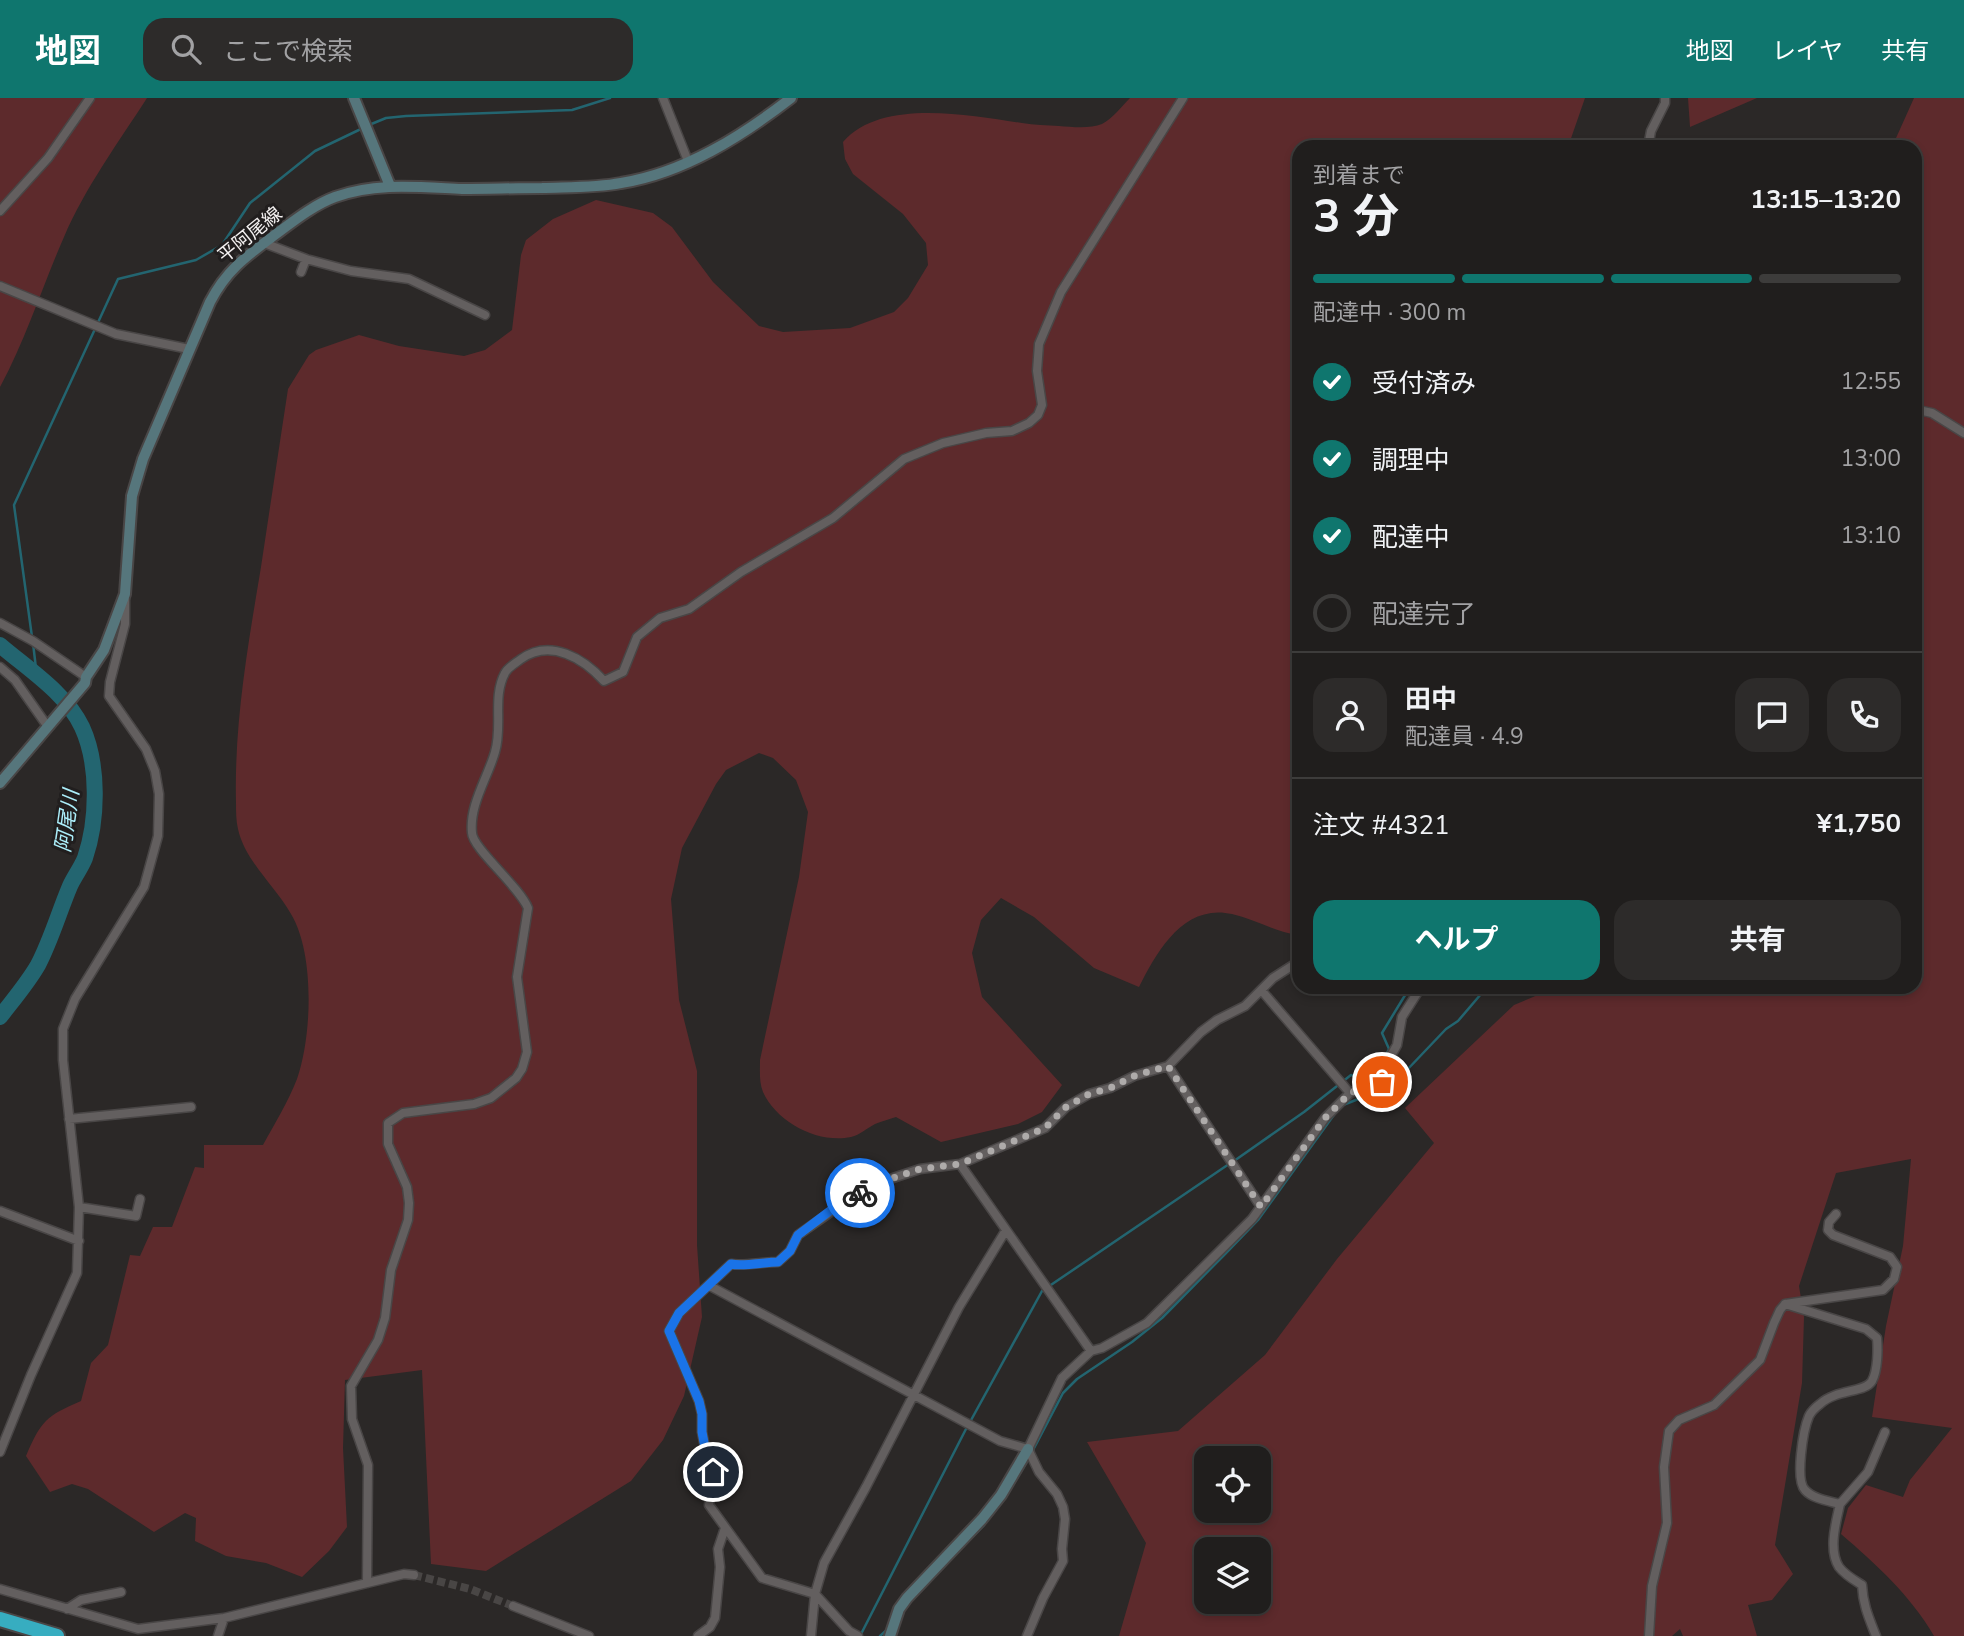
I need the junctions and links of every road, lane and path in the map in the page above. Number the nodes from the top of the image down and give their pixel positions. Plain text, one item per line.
1 (90, 98) edge
2 (354, 98) edge
3 (663, 98) edge
4 (791, 98) edge
5 (1183, 98) edge
6 (1665, 98) edge
7 (1649, 140) edge
8 (688, 161) junction
9 (390, 186) junction
10 (0, 211) edge
11 (264, 243) junction
12 (306, 259) junction
13 (302, 272) dead end
14 (0, 286) edge
15 (485, 315) dead end
16 (190, 349) junction
17 (1922, 411) edge
18 (1964, 433) edge
19 (125, 594) junction
20 (0, 623) edge
21 (0, 667) edge
22 (85, 680) junction
23 (50, 725) junction
24 (0, 783) edge
25 (1292, 966) edge
26 (1262, 991) junction
27 (1417, 994) edge
28 (1168, 1066) junction
29 (1350, 1093) junction
30 (191, 1107) dead end
31 (69, 1119) junction
32 (960, 1164) junction
33 (140, 1199) dead end
34 (79, 1207) junction
35 (1261, 1207) junction
36 (0, 1211) edge
37 (1836, 1214) dead end
38 (1006, 1230) junction
39 (79, 1241) junction
40 (710, 1286) junction
41 (1786, 1304) junction
42 (1091, 1351) junction
43 (914, 1394) junction
44 (1885, 1432) dead end
45 (1028, 1449) junction
46 (0, 1452) edge
47 (1840, 1504) junction
48 (725, 1528) junction
49 (414, 1575) tunnel mouth
50 (367, 1583) junction
51 (0, 1589) edge
52 (121, 1592) dead end
53 (815, 1594) junction
54 (513, 1606) tunnel mouth
55 (67, 1609) junction
56 (224, 1618) junction
57 (0, 1619) edge
58 (57, 1636) edge
59 (218, 1636) edge
60 (589, 1636) edge
61 (698, 1636) edge
62 (811, 1636) edge
63 (858, 1636) edge
64 (891, 1636) edge
65 (1027, 1636) edge
66 (1649, 1636) edge
67 (1876, 1636) edge

1 - 10 street
2 - 9 main road
3 - 8 street
4 - 8 main road, 平阿尾線
5 - 50 street
6 - 7 street
8 - 9 main road, 平阿尾線
9 - 11 main road, 平阿尾線
11 - 12 street
11 - 16 main road, 平阿尾線
12 - 13 street
12 - 15 street
14 - 16 street
16 - 19 main road, 平阿尾線
17 - 18 street
19 - 22 main road, 平阿尾線
19 - 31 street
20 - 22 street
21 - 23 street
22 - 23 main road, 平阿尾線
23 - 24 main road, 平阿尾線
25 - 26 street
26 - 28 street
26 - 29 street
27 - 29 street
28 - 32 street
28 - 35 street
29 - 35 street
30 - 31 street
31 - 34 street
32 - 38 street
32 - 40 street
33 - 34 street
34 - 39 street
35 - 42 street
36 - 39 street
37 - 41 street
38 - 42 street
38 - 43 street
39 - 46 street
40 - 43 street
40 - 48 street
41 - 47 street
41 - 66 street
42 - 45 street
43 - 45 street
43 - 53 street
44 - 47 street
45 - 64 main road
45 - 65 street
47 - 67 street
48 - 53 street
48 - 61 street
49 - 50 street
50 - 56 street
51 - 55 street
52 - 55 street
53 - 62 street
53 - 63 street
54 - 60 street
55 - 56 street
56 - 59 street
57 - 58 highway

